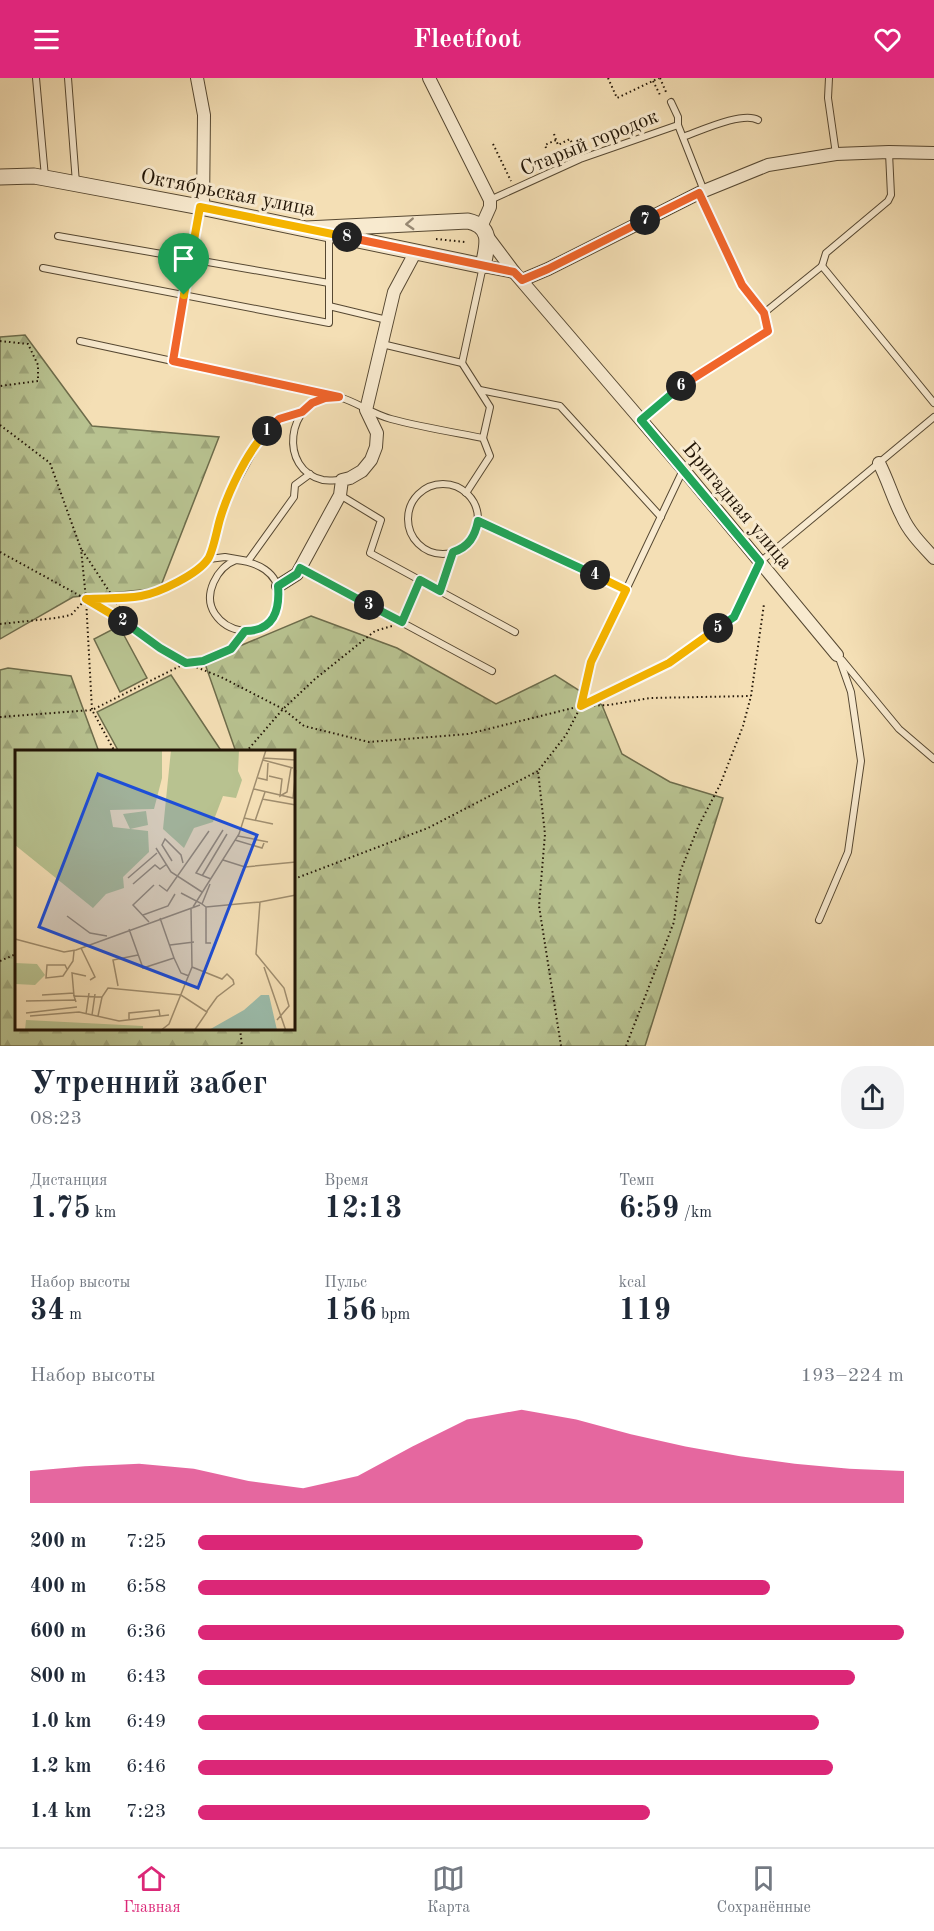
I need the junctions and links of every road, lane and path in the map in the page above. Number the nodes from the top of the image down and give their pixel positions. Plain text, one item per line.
1 (36, 78) edge
2 (68, 78) edge
3 (196, 78) edge
4 (429, 78) edge
5 (608, 78) edge
6 (660, 78) edge
7 (829, 78) edge
8 (653, 81) junction
9 (666, 92) dead end
10 (660, 95) dead end
11 (671, 102) dead end
12 (758, 120) dead end
13 (678, 125) junction
14 (554, 134) dead end
15 (683, 137) junction
16 (556, 140) junction
17 (493, 144) dead end
18 (546, 148) dead end
19 (889, 152) junction
20 (934, 153) edge
21 (836, 154) junction
22 (580, 159) junction
23 (0, 177) edge
24 (45, 178) junction
25 (76, 184) junction
26 (515, 189) junction
27 (702, 192) junction
28 (490, 200) junction
29 (202, 208) junction
30 (437, 223) junction
31 (306, 229) junction
32 (484, 231) junction
33 (329, 234) junction
34 (58, 236) dead end
35 (436, 239) junction
36 (465, 242) dead end
37 (416, 251) junction
38 (435, 256) junction
39 (191, 259) junction
40 (483, 266) junction
41 (822, 267) junction
42 (43, 268) dead end
43 (518, 276) junction
44 (329, 283) junction
45 (184, 295) junction
46 (329, 306) junction
47 (764, 313) junction
48 (387, 320) junction
49 (0, 341) edge
50 (80, 341) dead end
51 (382, 344) junction
52 (173, 361) junction
53 (462, 363) junction
54 (0, 386) edge
55 (480, 390) junction
56 (339, 397) junction
57 (934, 403) edge
58 (366, 410) junction
59 (302, 412) junction
60 (934, 417) edge
61 (641, 420) junction
62 (0, 425) edge
63 (483, 438) junction
64 (879, 463) junction
65 (683, 469) junction
66 (310, 474) junction
67 (342, 480) junction
68 (466, 493) junction
69 (340, 495) junction
70 (661, 517) junction
71 (478, 521) junction
72 (81, 549) junction
73 (0, 552) edge
74 (453, 552) junction
75 (934, 558) edge
76 (209, 559) junction
77 (248, 561) junction
78 (760, 562) junction
79 (300, 568) junction
80 (420, 580) junction
81 (278, 586) junction
82 (626, 590) junction
83 (440, 591) junction
84 (114, 597) junction
85 (86, 599) junction
86 (764, 604) dead end
87 (402, 622) junction
88 (0, 624) edge
89 (132, 625) junction
90 (245, 631) junction
91 (515, 632) dead end
92 (837, 655) junction
93 (186, 663) junction
94 (492, 671) dead end
95 (751, 696) junction
96 (581, 706) junction
97 (283, 708) junction
98 (92, 710) junction
99 (0, 717) edge
100 (114, 750) edge
101 (248, 750) edge
102 (934, 759) edge
103 (538, 771) junction
104 (296, 878) edge
105 (819, 920) dead end
106 (15, 954) edge
107 (0, 961) edge
108 (240, 1031) edge
109 (242, 1046) edge
110 (561, 1046) edge
111 (626, 1046) edge

1 - 24 lane
2 - 25 lane
3 - 29 street
4 - 28 street
5 - 8 path
6 - 8 path
6 - 9 path
7 - 21 lane
8 - 10 path
11 - 13 lane, Старый городок
12 - 15 lane
13 - 15 lane
13 - 22 lane, Старый городок
14 - 16 path
15 - 27 lane
16 - 18 path
16 - 22 path
17 - 26 path
19 - 20 street
19 - 21 street
19 - 41 lane
21 - 27 street
22 - 26 lane, Старый городок
23 - 24 street, Октябрьская улица
24 - 25 street, Октябрьская улица
25 - 29 street, Октябрьская улица
26 - 28 lane, Старый городок
27 - 43 street
27 - 47 lane
28 - 32 street
29 - 31 street, Октябрьская улица
29 - 39 lane
30 -> 31 street
30 - 32 street
30 - 35 path
31 - 33 street, Октябрьская улица
32 - 40 street
32 - 43 street, Бригадная улица
33 - 37 street, Октябрьская улица
33 - 44 lane
34 - 39 lane
35 - 36 path
35 - 38 path
37 - 38 street, Октябрьская улица
37 - 48 street
38 - 40 street, Октябрьская улица
39 - 44 lane
39 - 45 lane
40 - 43 street
40 - 53 lane
41 - 47 lane
41 - 57 lane
42 - 45 lane
43 - 61 street, Бригадная улица
44 - 46 lane
45 - 46 lane
45 - 52 lane
46 - 48 lane
47 - 61 lane
48 - 51 street
49 - 54 path
50 - 52 lane
51 - 53 lane
51 - 58 street
52 - 56 lane
53 - 55 lane
55 - 63 lane
55 - 70 lane
56 - 58 lane
56 - 59 lane
58 - 63 lane
58 - 67 street
59 - 66 lane
59 - 76 lane
60 - 64 lane
61 - 65 street, Бригадная улица
62 - 72 path
63 - 68 lane
64 - 75 street
64 - 78 lane
65 - 70 lane
65 - 78 street, Бригадная улица
66 - 67 lane
66 - 77 lane
67 - 69 street
68 - 71 lane
68 - 74 lane
69 - 79 street
69 - 80 lane
70 - 82 lane
71 - 74 lane
71 - 82 lane
72 - 84 path
72 - 85 path
73 - 85 path
74 - 83 lane
76 - 77 lane
76 - 84 path
77 - 81 lane
77 - 90 lane
78 - 92 street, Бригадная улица
78 - 96 path
79 - 81 street
79 - 87 lane
80 - 83 lane
80 - 87 lane
81 - 90 lane
82 - 96 path
83 - 91 lane
84 - 85 path
84 - 89 path
85 - 88 path
85 - 89 path
85 - 98 path
86 - 95 path
87 - 94 lane
87 - 97 path
89 - 93 path
90 - 93 path
92 - 102 lane
92 - 105 lane
93 - 97 path
93 - 98 path
95 - 96 path
95 - 111 path
96 - 97 path
96 - 103 path
97 - 101 path
98 - 99 path
98 - 100 path
103 - 104 path
103 - 110 path
106 - 107 path
108 - 109 path

